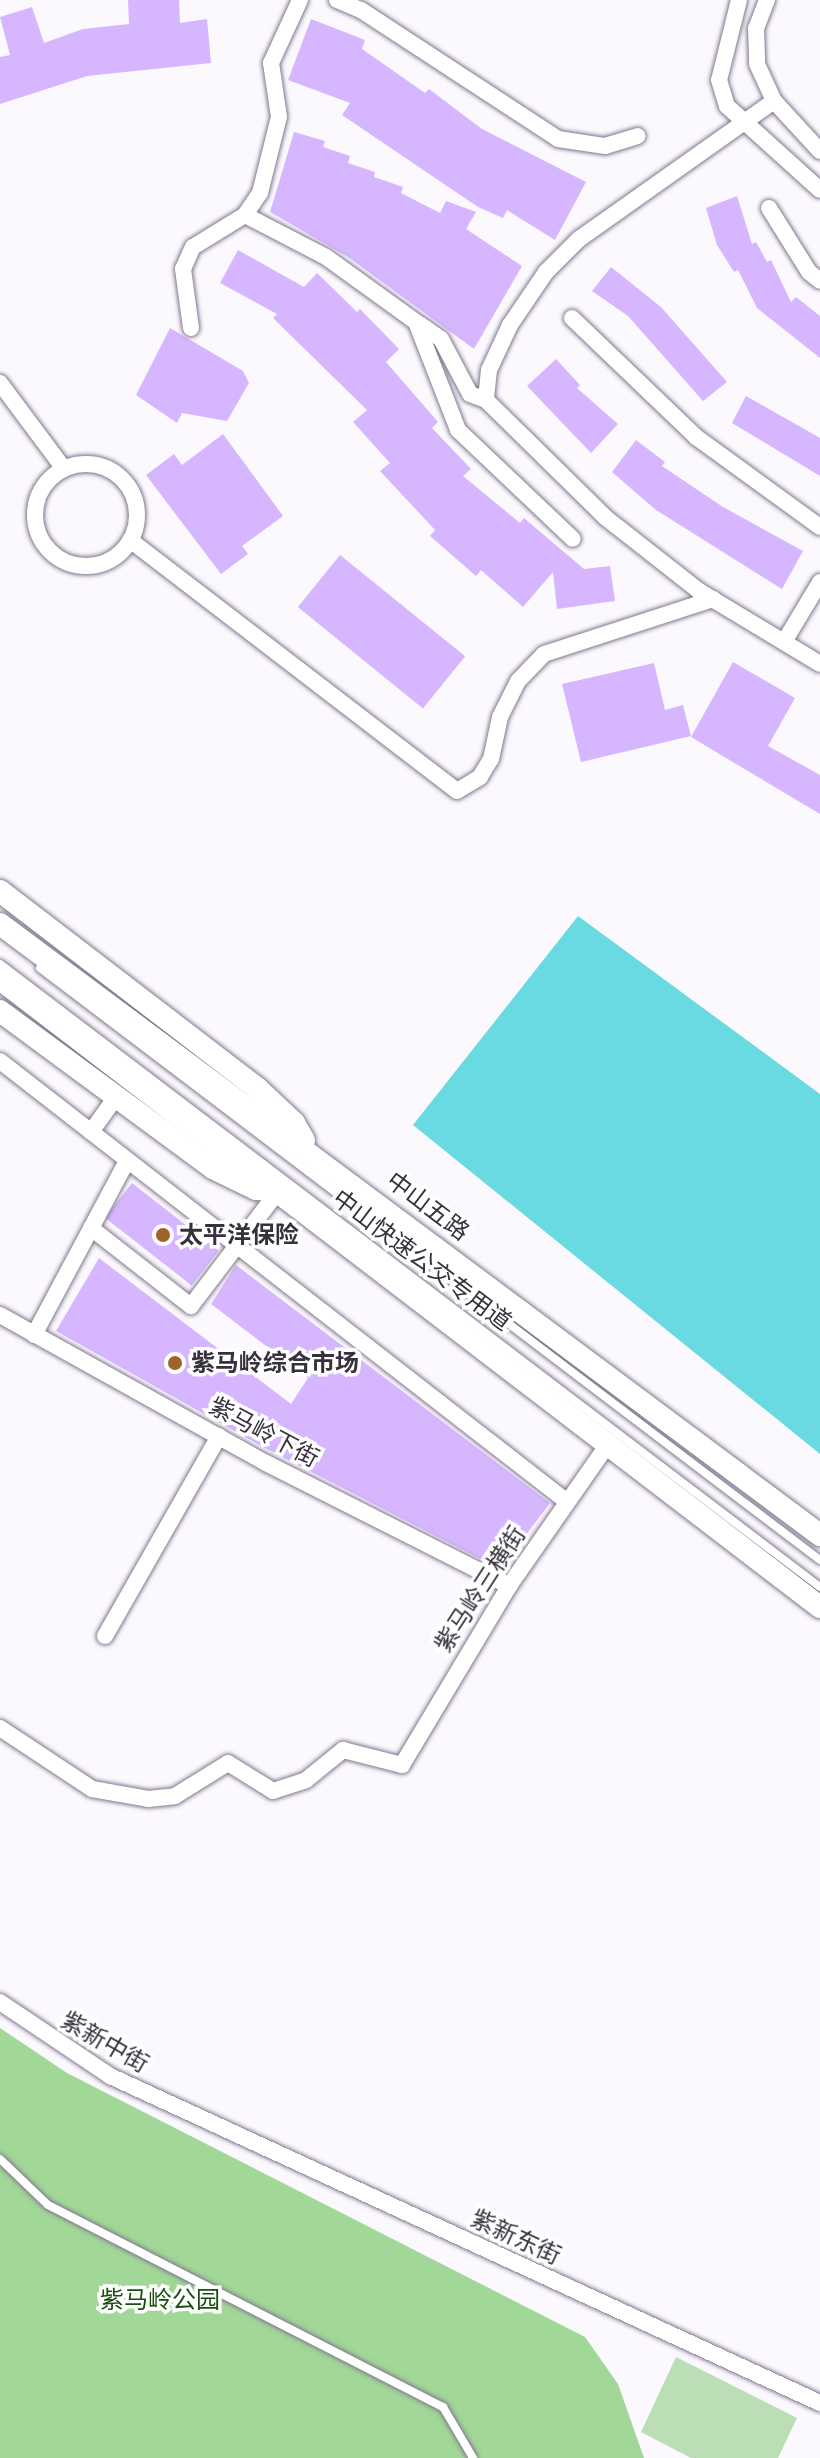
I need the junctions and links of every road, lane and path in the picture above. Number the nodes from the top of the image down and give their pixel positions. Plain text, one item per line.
1 (300, 0) edge
2 (337, 0) edge
3 (739, 0) edge
4 (767, 0) edge
5 (774, 101) junction
6 (745, 126) junction
7 (638, 136) dead end
8 (820, 151) edge
9 (820, 190) edge
10 (769, 208) dead end
11 (245, 215) junction
12 (820, 281) edge
13 (572, 318) dead end
14 (416, 322) junction
15 (191, 328) dead end
16 (0, 383) edge
17 (486, 400) junction
18 (64, 469) junction
19 (820, 527) edge
20 (573, 539) dead end
21 (130, 540) junction
22 (820, 582) edge
23 (713, 599) junction
24 (784, 642) junction
25 (820, 664) edge
26 (0, 891) edge
27 (0, 924) edge
28 (0, 937) edge
29 (0, 964) edge
30 (0, 979) edge
31 (0, 1011) edge
32 (0, 1061) edge
33 (116, 1097) junction
34 (91, 1132) junction
35 (311, 1152) junction
36 (127, 1161) junction
37 (279, 1190) junction
38 (91, 1228) junction
39 (0, 1315) edge
40 (34, 1335) junction
41 (219, 1436) junction
42 (608, 1444) junction
43 (566, 1501) junction
44 (820, 1535) edge
45 (820, 1560) edge
46 (509, 1586) junction
47 (820, 1587) edge
48 (820, 1607) edge
49 (105, 1636) dead end
50 (0, 1728) edge
51 (0, 2002) edge
52 (192, 2114) joint
53 (0, 2159) edge
54 (820, 2403) edge
55 (473, 2458) edge

1 - 11 street
2 - 7 street
3 - 6 street
4 - 5 street
5 - 6 street
5 - 8 street
6 - 9 street
6 - 17 street
10 - 12 street
11 - 14 street
11 - 15 street
13 - 19 street
14 - 17 street
14 - 20 street
16 - 18 street
17 - 23 street
18 - 21 street
18 - 21 street
21 - 23 street
22 - 24 street
23 - 24 street
24 - 25 street
26 - 35 main road
27 - 35 main road, 中山五路
28 - 45 lane, 中山快速公交专用道
29 - 47 lane, 中山快速公交专用道
30 - 37 main road
31 - 33 main road
32 - 34 street
33 - 34 street
33 - 37 main road
34 - 36 street
35 - 44 main road, 中山五路
36 - 38 street
36 - 43 street
37 - 38 street
37 - 42 main road
38 - 40 street
39 - 40 street, 紫马岭下街
40 - 41 street, 紫马岭下街
41 - 46 street, 紫马岭下街
41 - 49 street
42 - 43 street, 紫马岭三横街
42 - 48 main road
43 - 46 street, 紫马岭三横街
46 - 50 street, 紫马岭三横街
51 - 52 street, 紫新中街
52 - 54 street, 紫新东街
53 - 55 lane

